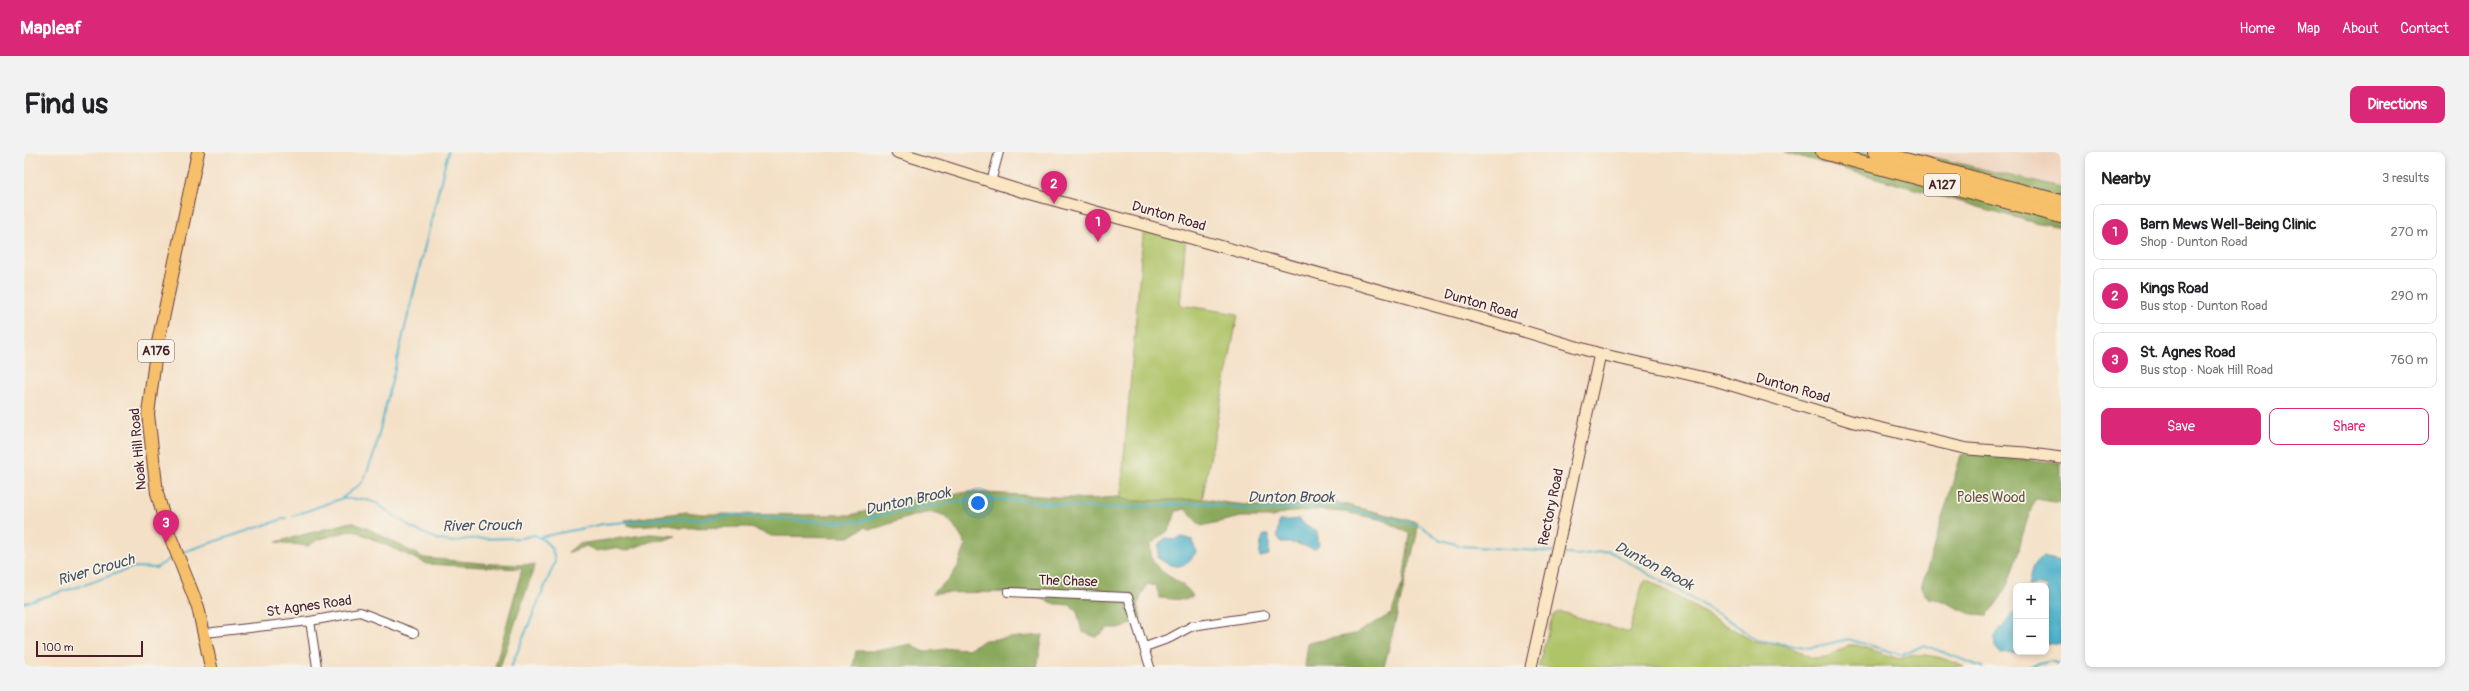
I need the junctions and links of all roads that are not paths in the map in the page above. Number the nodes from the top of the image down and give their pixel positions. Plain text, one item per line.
1 (198, 152) edge
2 (897, 152) edge
3 (999, 152) edge
4 (1823, 152) edge
5 (1875, 152) edge
6 (991, 182) junction
7 (2061, 202) edge
8 (2061, 216) edge
9 (1600, 354) junction
10 (2061, 458) edge
11 (1008, 592) dead end
12 (1265, 615) dead end
13 (310, 621) junction
14 (205, 633) junction
15 (414, 633) dead end
16 (1145, 647) junction
17 (212, 667) edge
18 (317, 667) edge
19 (1150, 667) edge
20 (1531, 667) edge

1 - 14 main road, Noak Hill Road / A176
2 - 6 street, Dunton Road
3 - 6 street
4 - 8 highway, A127
5 - 7 highway, A127
6 - 9 street, Dunton Road
9 - 10 street, Dunton Road
9 - 20 street, Rectory Road
11 - 16 street, The Chase
12 - 16 street
13 - 14 street, St Agnes Road
13 - 15 street, St Agnes Road
13 - 18 street
14 - 17 main road, Noak Hill Road / A176
16 - 19 street

